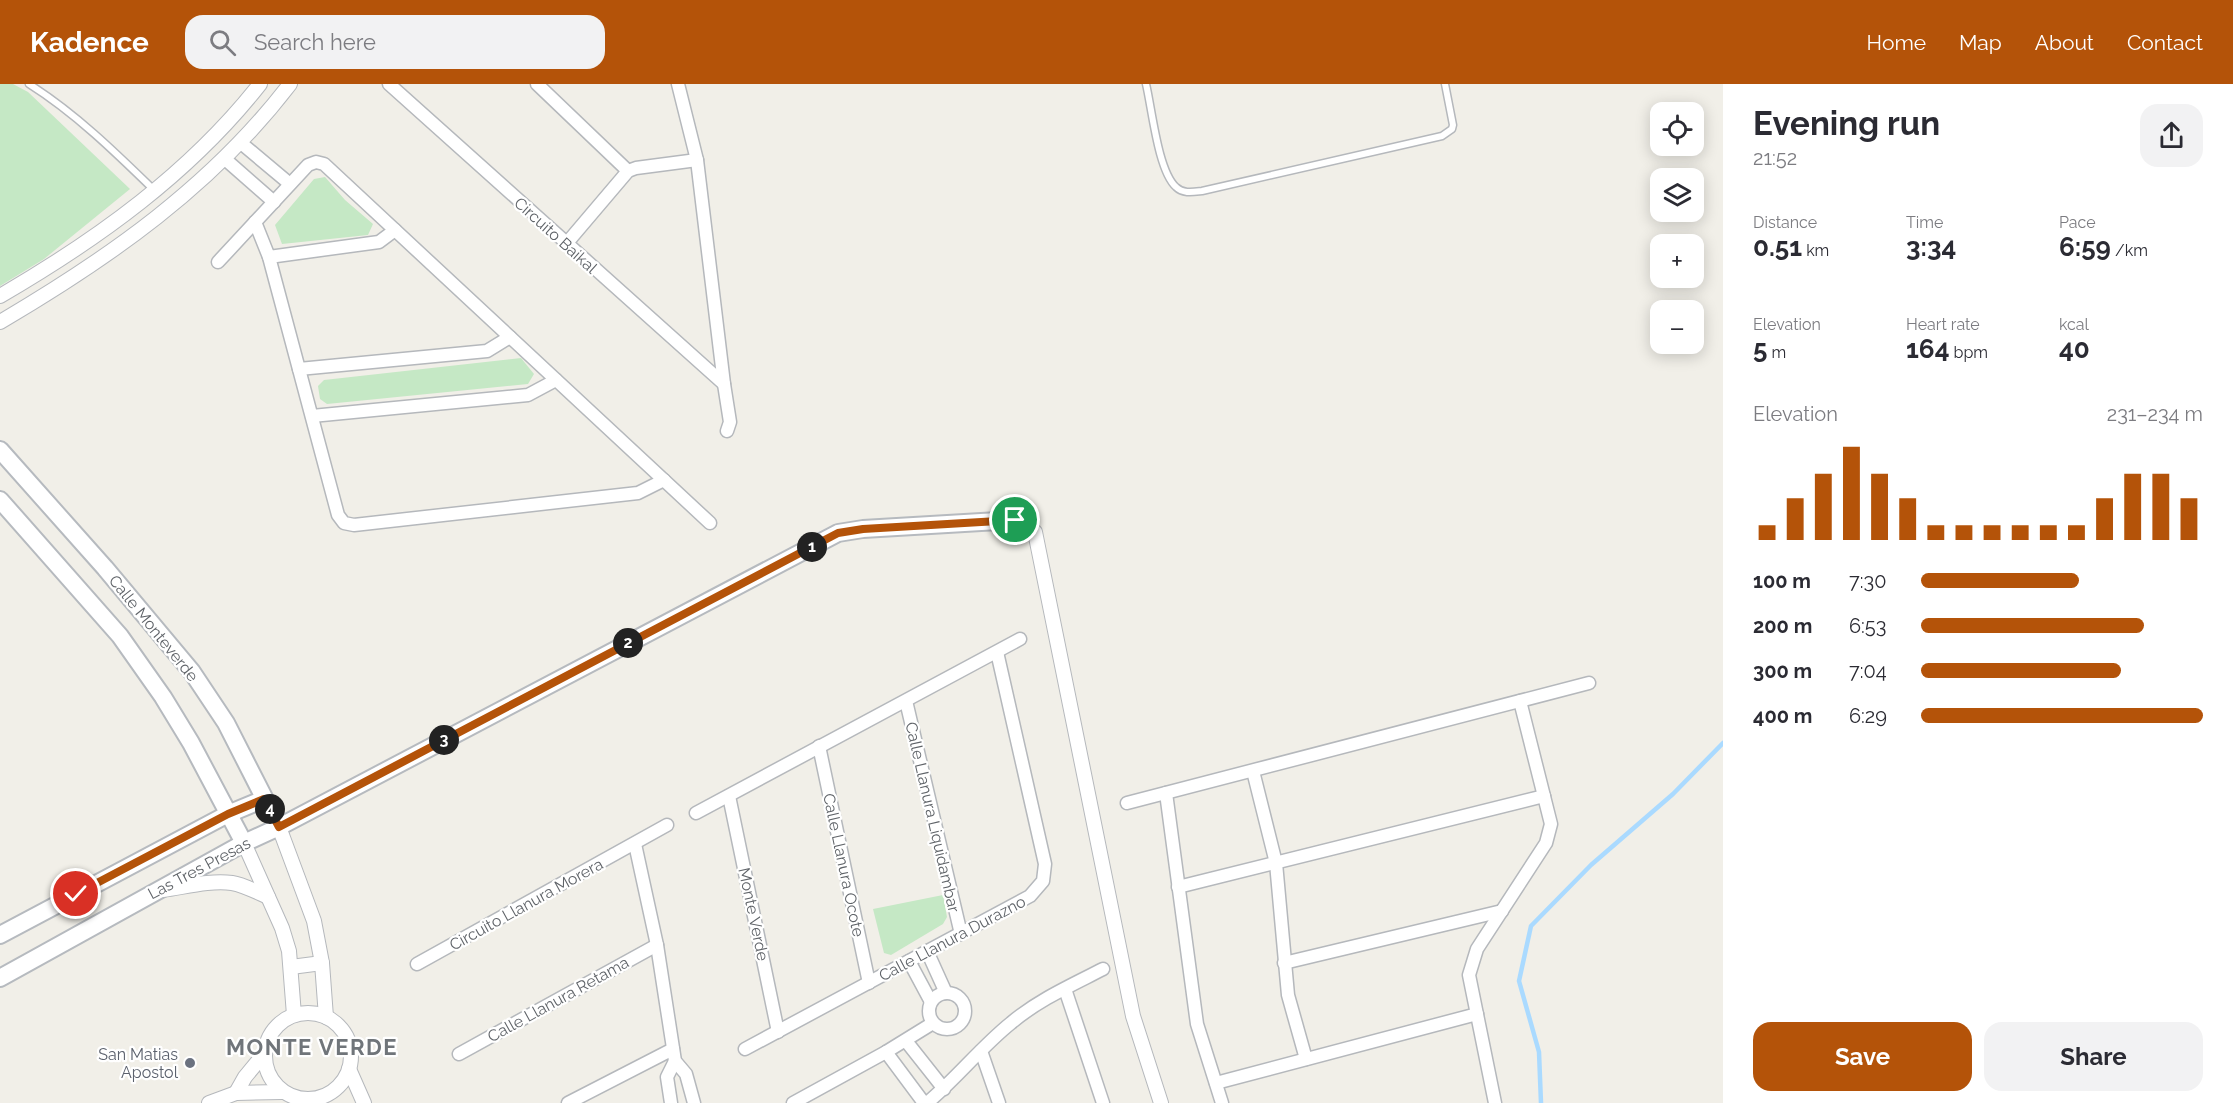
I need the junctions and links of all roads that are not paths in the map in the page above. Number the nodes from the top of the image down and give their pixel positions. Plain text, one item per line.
1 (29, 84) edge
2 (260, 84) edge
3 (290, 84) edge
4 (389, 84) edge
5 (678, 84) edge
6 (1146, 84) edge
7 (1445, 84) edge
8 (543, 85) edge
9 (241, 143) junction
10 (225, 159) junction
11 (697, 160) junction
12 (628, 171) junction
13 (290, 184) junction
14 (155, 192) junction
15 (274, 202) junction
16 (169, 209) junction
17 (255, 222) junction
18 (395, 230) junction
19 (566, 244) junction
20 (269, 257) junction
21 (218, 262) dead end
22 (0, 296) edge
23 (0, 322) edge
24 (510, 337) junction
25 (299, 369) junction
26 (556, 380) junction
27 (724, 384) junction
28 (312, 416) junction
29 (727, 431) dead end
30 (0, 450) edge
31 (664, 480) junction
32 (0, 500) edge
33 (710, 523) dead end
34 (1027, 524) joint
35 (1020, 639) dead end
36 (997, 652) junction
37 (1589, 683) dead end
38 (906, 701) junction
39 (1520, 701) junction
40 (819, 746) junction
41 (1252, 771) junction
42 (1166, 793) junction
43 (729, 795) junction
44 (1544, 796) junction
45 (264, 799) junction
46 (1127, 803) dead end
47 (696, 813) dead end
48 (228, 814) junction
49 (668, 825) dead end
50 (279, 827) junction
51 (244, 843) junction
52 (635, 844) junction
53 (1276, 863) junction
54 (1178, 887) junction
55 (158, 890) junction
56 (268, 897) junction
57 (1502, 911) junction
58 (961, 934) junction
59 (0, 935) edge
60 (657, 945) junction
61 (927, 951) junction
62 (909, 961) junction
63 (322, 963) junction
64 (1284, 963) junction
65 (417, 964) dead end
66 (291, 968) junction
67 (1103, 969) dead end
68 (0, 978) edge
69 (869, 983) junction
70 (1065, 989) junction
71 (946, 993) junction
72 (931, 1002) junction
73 (1477, 1014) junction
74 (294, 1015) junction
75 (326, 1017) junction
76 (933, 1023) junction
77 (778, 1032) junction
78 (906, 1041) junction
79 (745, 1049) dead end
80 (981, 1051) junction
81 (886, 1052) junction
82 (264, 1054) junction
83 (459, 1054) dead end
84 (674, 1055) junction
85 (1306, 1059) junction
86 (350, 1069) junction
87 (1216, 1083) junction
88 (944, 1089) junction
89 (282, 1092) junction
90 (236, 1093) junction
91 (326, 1100) edge
92 (209, 1103) edge
93 (364, 1103) edge
94 (568, 1103) edge
95 (670, 1103) edge
96 (694, 1103) edge
97 (793, 1103) edge
98 (926, 1103) edge
99 (999, 1103) edge
100 (1102, 1103) edge
101 (1161, 1103) edge
102 (1222, 1103) edge
103 (1495, 1103) edge

1 - 14 lane
2 - 14 street
3 - 9 street
4 - 19 street, Circuito Baikal
5 - 11 street
6 - 7 lane
8 - 12 street
9 - 10 street
9 - 13 street
10 - 15 street
10 - 16 street
11 - 12 street
11 - 27 street
12 - 19 street
13 - 15 street
13 - 18 street
14 - 16 street
14 - 22 street
15 - 17 street
16 - 23 street
17 - 20 street
17 - 21 street
18 - 20 street
18 - 24 street
19 - 27 street, Circuito Baikal
20 - 25 street
24 - 25 street
24 - 26 street
25 - 28 street
26 - 28 street
26 - 31 street
27 - 29 street
28 - 31 street
30 - 45 main road, Calle Monteverde
31 - 33 street
32 - 48 main road, Calle Monteverde
34 - 50 main road, Las Tres Presas
34 - 101 street
35 - 36 street
36 - 38 street
36 - 58 street, Calle Llanura Durazno
37 - 39 street
38 - 40 street
38 - 58 street, Calle Llanura Liquidambar
39 - 41 street
39 - 44 street
40 - 43 street
40 - 69 street, Calle Llanura Ocote
41 - 42 street
41 - 53 street
42 - 46 street
42 - 54 street
43 - 47 street
43 - 77 street, Monte Verde
44 - 53 street
44 - 57 street
45 - 48 main road, Las Tres Presas
45 - 50 main road, Calle Monteverde
48 - 51 main road, Calle Monteverde
48 - 59 main road, Las Tres Presas
49 - 52 street, Circuito Llanura Morera
50 - 51 main road, Las Tres Presas
50 - 63 street
51 - 55 main road, Las Tres Presas
51 - 56 street
52 - 60 street
52 - 65 street, Circuito Llanura Morera
53 - 54 street
53 - 64 street
54 - 87 street
55 - 56 street
55 - 68 main road, Las Tres Presas
56 - 66 street
57 - 64 street
57 - 73 street
58 - 61 street, Calle Llanura Durazno
60 - 83 street, Calle Llanura Retama
60 - 84 street
61 - 62 street, Calle Llanura Durazno
61 - 71 street
62 - 69 street, Calle Llanura Durazno
62 - 72 street
63 - 66 street
63 - 75 street
64 - 85 street
66 - 74 street
67 - 70 street
69 - 77 street, Calle Llanura Durazno
70 - 80 street
70 - 100 street
71 - 72 street
71 - 76 street
72 - 76 street
73 - 85 street
73 - 103 street
74 - 75 street
74 - 82 street
75 - 86 street
76 - 78 street
77 - 79 street, Calle Llanura Durazno
78 - 81 street
78 - 88 street
80 - 88 street
80 - 99 street
81 - 97 street
81 - 98 street
82 - 89 street
82 - 90 street
84 - 94 street
84 - 95 street
84 - 96 street
85 - 87 street
86 - 91 street
86 - 93 street
87 - 102 street
88 - 98 street
89 - 90 street
89 - 91 street
90 - 92 street

